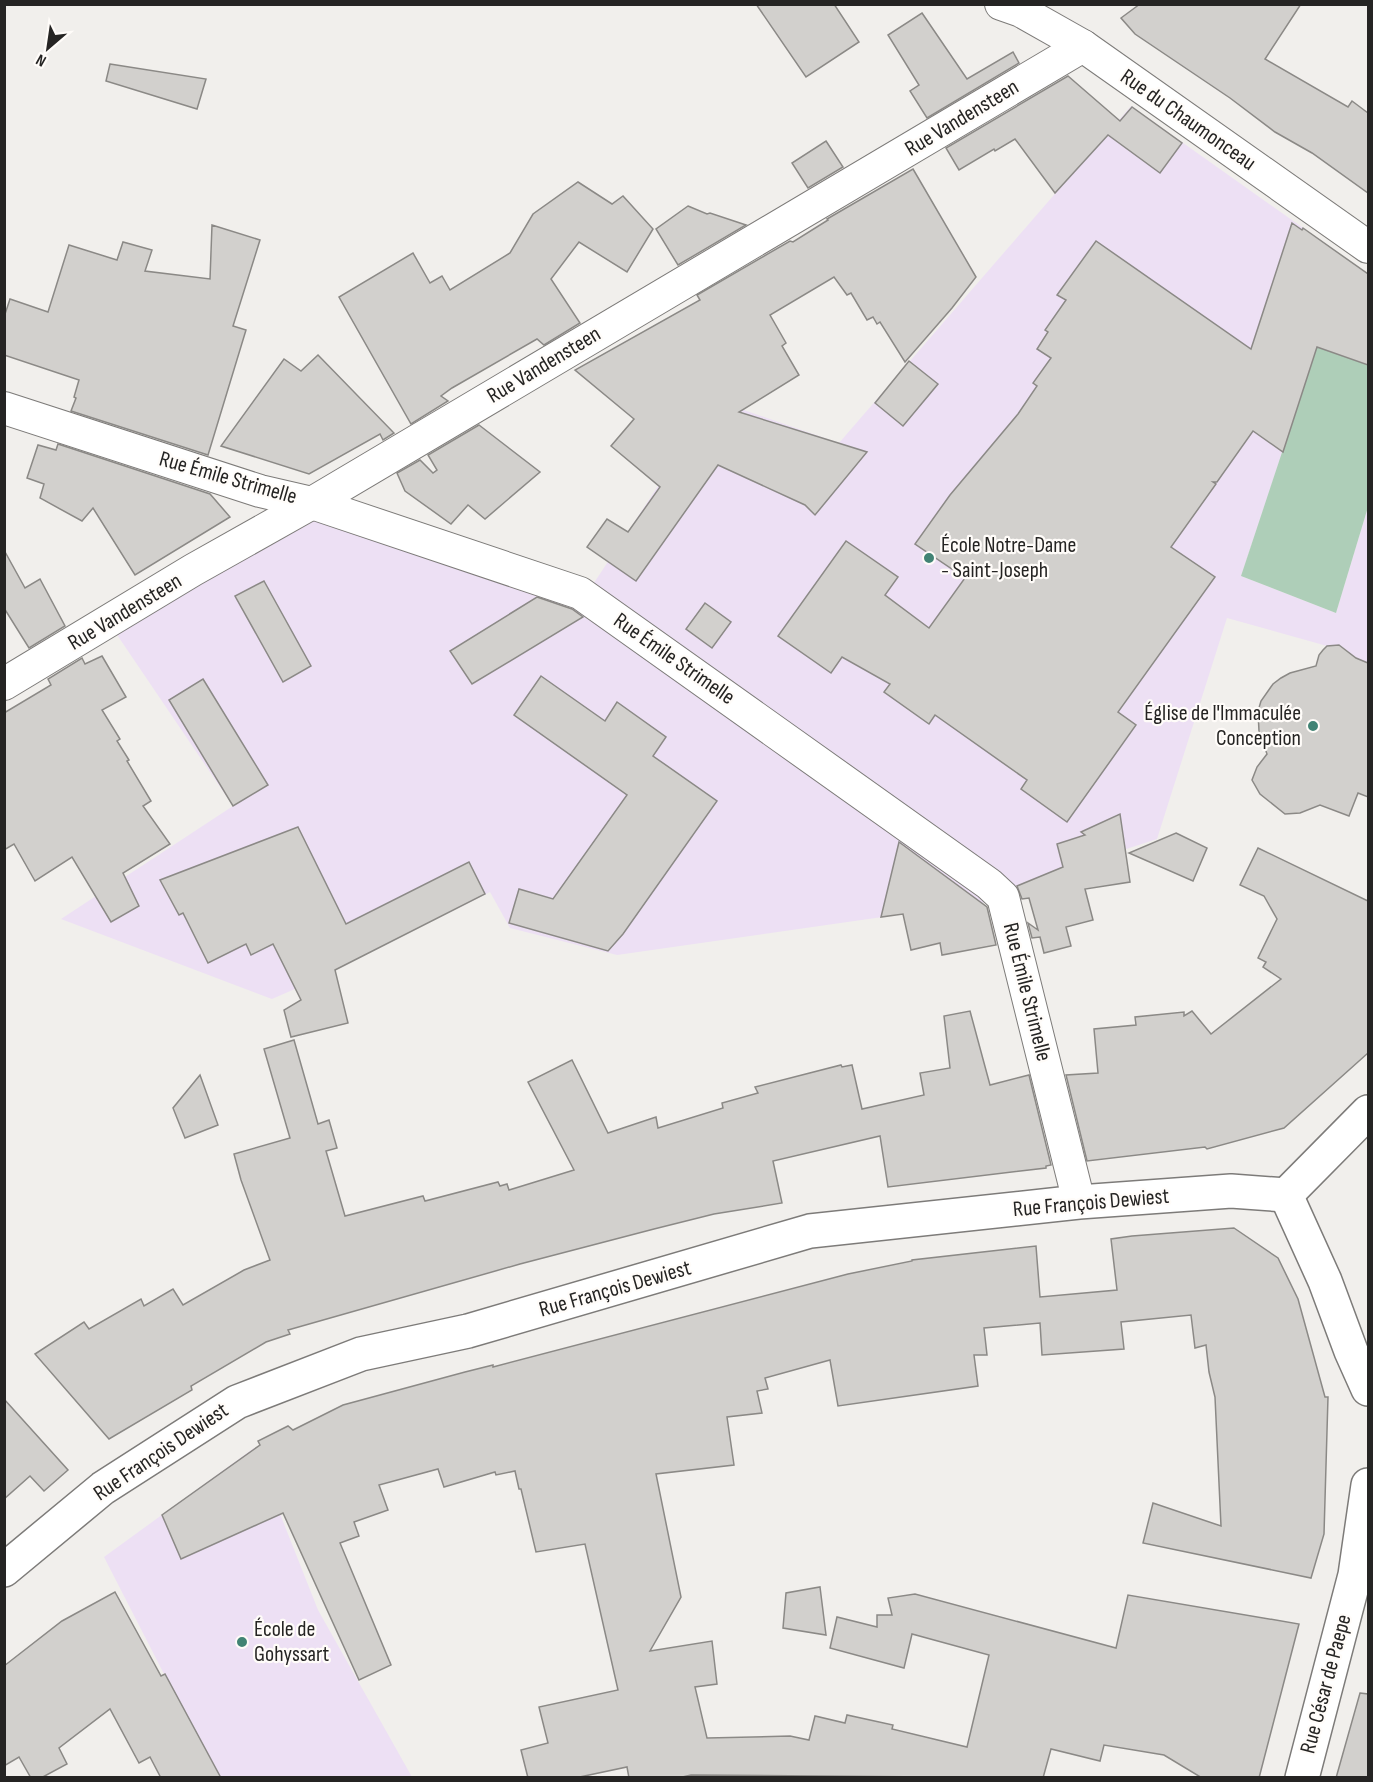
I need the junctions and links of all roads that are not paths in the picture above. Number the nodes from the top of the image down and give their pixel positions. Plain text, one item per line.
1 (1001, 4) edge
2 (1083, 46) junction
3 (1368, 247) edge
4 (4, 408) edge
5 (312, 502) junction
6 (4, 684) edge
7 (1368, 1112) edge
8 (1286, 1195) junction
9 (1079, 1202) junction
10 (1368, 1389) edge
11 (1368, 1485) edge
12 (4, 1570) edge
13 (1302, 1778) edge

1 - 2 street, Rue du Chaumonceau
2 - 3 street, Rue du Chaumonceau
2 - 5 street, Rue Vandensteen
4 - 5 street, Rue Émile Strimelle
5 - 6 street, Rue Vandensteen
5 - 9 street, Rue Émile Strimelle
7 - 8 street
8 - 9 street, Rue François Dewiest
8 - 10 street
9 - 12 street, Rue François Dewiest
11 - 13 street, Rue César de Paepe

